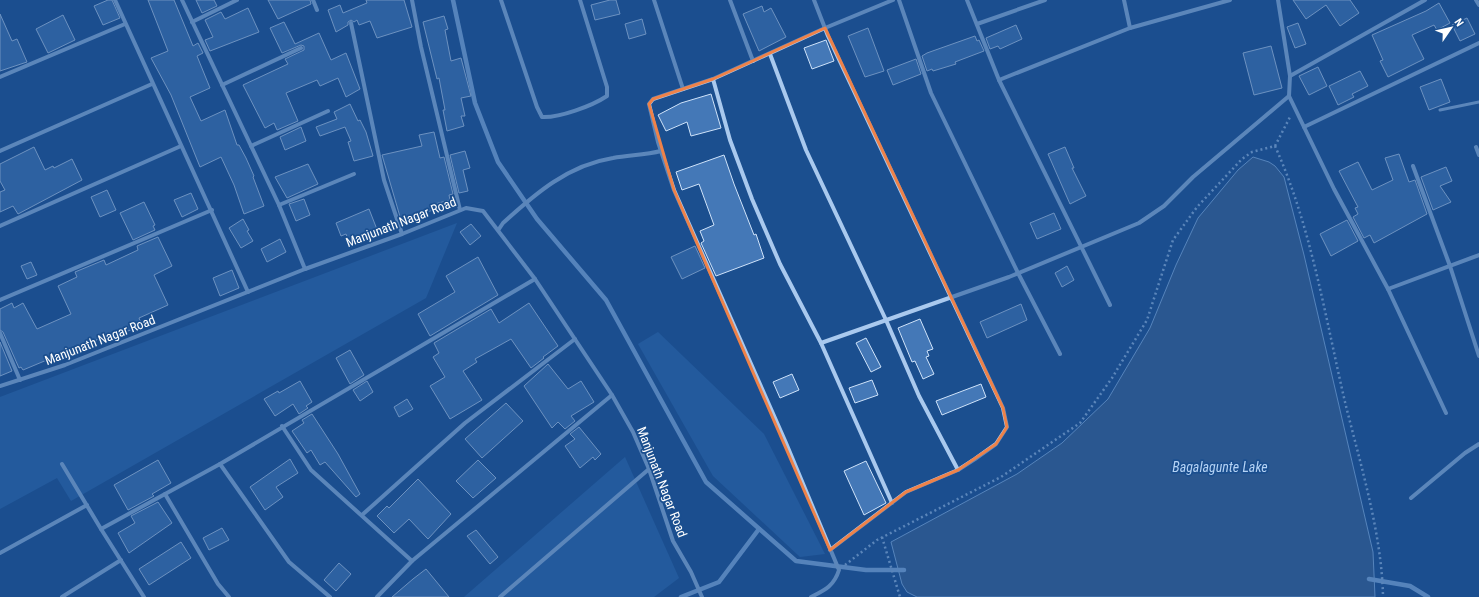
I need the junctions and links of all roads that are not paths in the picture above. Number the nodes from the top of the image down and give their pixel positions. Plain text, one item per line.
1 (115, 0) edge
2 (182, 0) edge
3 (237, 0) edge
4 (313, 0) edge
5 (412, 0) edge
6 (501, 0) edge
7 (580, 0) edge
8 (654, 0) edge
9 (730, 0) edge
10 (814, 0) edge
11 (893, 0) edge
12 (899, 0) edge
13 (967, 0) edge
14 (1045, 0) edge
15 (1124, 0) edge
16 (1230, 0) edge
17 (1278, 0) edge
18 (1425, 0) edge
19 (1476, 0) edge
20 (1479, 5) edge
21 (317, 10) dead end
22 (192, 22) junction
23 (352, 23) dead end
24 (125, 24) junction
25 (977, 24) junction
26 (825, 28) junction
27 (1130, 28) junction
28 (1479, 43) edge
29 (301, 48) dead end
30 (770, 54) junction
31 (753, 61) junction
32 (0, 76) edge
33 (1290, 76) junction
34 (713, 79) junction
35 (999, 80) junction
36 (152, 84) junction
37 (222, 85) junction
38 (683, 89) junction
39 (1289, 96) junction
40 (1479, 102) edge
41 (1440, 110) dead end
42 (328, 111) dead end
43 (1304, 128) junction
44 (181, 146) junction
45 (251, 146) junction
46 (1476, 147) dead end
47 (0, 151) edge
48 (661, 151) junction
49 (1479, 155) edge
50 (1414, 166) dead end
51 (354, 174) dead end
52 (279, 205) junction
53 (212, 210) junction
54 (460, 210) junction
55 (0, 226) edge
56 (499, 229) junction
57 (402, 234) junction
58 (1080, 248) junction
59 (1479, 255) edge
60 (1450, 266) junction
61 (305, 269) junction
62 (1018, 273) junction
63 (535, 279) junction
64 (1388, 289) junction
65 (248, 292) junction
66 (950, 297) junction
67 (0, 300) edge
68 (1110, 305) dead end
69 (886, 320) junction
70 (0, 333) edge
71 (575, 339) junction
72 (821, 343) junction
73 (1060, 354) dead end
74 (1479, 356) edge
75 (20, 380) junction
76 (0, 386) edge
77 (612, 395) junction
78 (1446, 413) dead end
79 (282, 426) junction
80 (1479, 444) edge
81 (62, 464) dead end
82 (220, 464) junction
83 (649, 468) junction
84 (958, 470) junction
85 (165, 494) junction
86 (1411, 498) dead end
87 (892, 503) junction
88 (87, 505) junction
89 (362, 515) junction
90 (101, 529) junction
91 (830, 550) junction
92 (0, 553) edge
93 (121, 560) junction
94 (412, 561) junction
95 (821, 595) edge
96 (62, 597) edge
97 (144, 597) edge
98 (229, 597) edge
99 (330, 597) edge
100 (377, 597) edge
101 (500, 597) edge
102 (702, 597) edge
103 (811, 597) edge

1 - 24 street
2 - 22 street
3 - 22 street
4 - 21 street
5 - 54 street
6 - 7 street
8 - 38 street
9 - 31 street
10 - 26 street
11 - 26 street
12 - 62 street
13 - 25 street
14 - 25 street
15 - 27 street
16 - 27 street
17 - 33 street
18 - 33 street
19 - 20 street
22 - 37 street
23 - 57 street
24 - 32 street
24 - 36 street
25 - 35 street
26 - 30 street
26 - 66 street
27 - 35 street
28 - 43 street
29 - 37 street
30 - 31 street
30 - 69 street
31 - 34 street
33 - 39 street
34 - 38 street
34 - 72 street
35 - 58 street
36 - 44 street
36 - 47 street
37 - 45 street
38 - 48 street
39 - 43 street
39 - 58 street
40 - 41 lane
42 - 45 street
43 - 64 street
44 - 53 street
44 - 55 street
45 - 52 street
46 - 49 street
48 - 56 street
48 - 91 street
50 - 60 street
51 - 52 street
52 - 61 street
53 - 65 street
53 - 67 street
54 - 56 street, Manjunath Nagar Road
54 - 57 street, Manjunath Nagar Road
56 - 63 street, Manjunath Nagar Road
57 - 61 street, Manjunath Nagar Road
58 - 62 street
58 - 68 street
59 - 60 street
60 - 64 street
60 - 74 street
61 - 65 street, Manjunath Nagar Road
62 - 66 street
62 - 73 street
63 - 71 street, Manjunath Nagar Road
63 - 79 street
64 - 78 street
65 - 75 street, Manjunath Nagar Road
66 - 69 street
66 - 84 street
69 - 72 street
69 - 84 street
70 - 75 street
71 - 77 street, Manjunath Nagar Road
71 - 89 street
72 - 87 street
75 - 76 street, Manjunath Nagar Road
77 - 83 street, Manjunath Nagar Road
77 - 94 street
79 - 82 street
79 - 89 street
80 - 86 street
81 - 88 street
82 - 85 street
82 - 99 street
83 - 101 street
83 - 102 street, Manjunath Nagar Road
84 - 87 street
85 - 90 street
85 - 98 street
87 - 91 street
88 - 90 street
88 - 92 street
89 - 94 street
90 - 93 street
91 - 95 street
93 - 96 street
93 - 97 street
94 - 100 street
95 - 103 street

